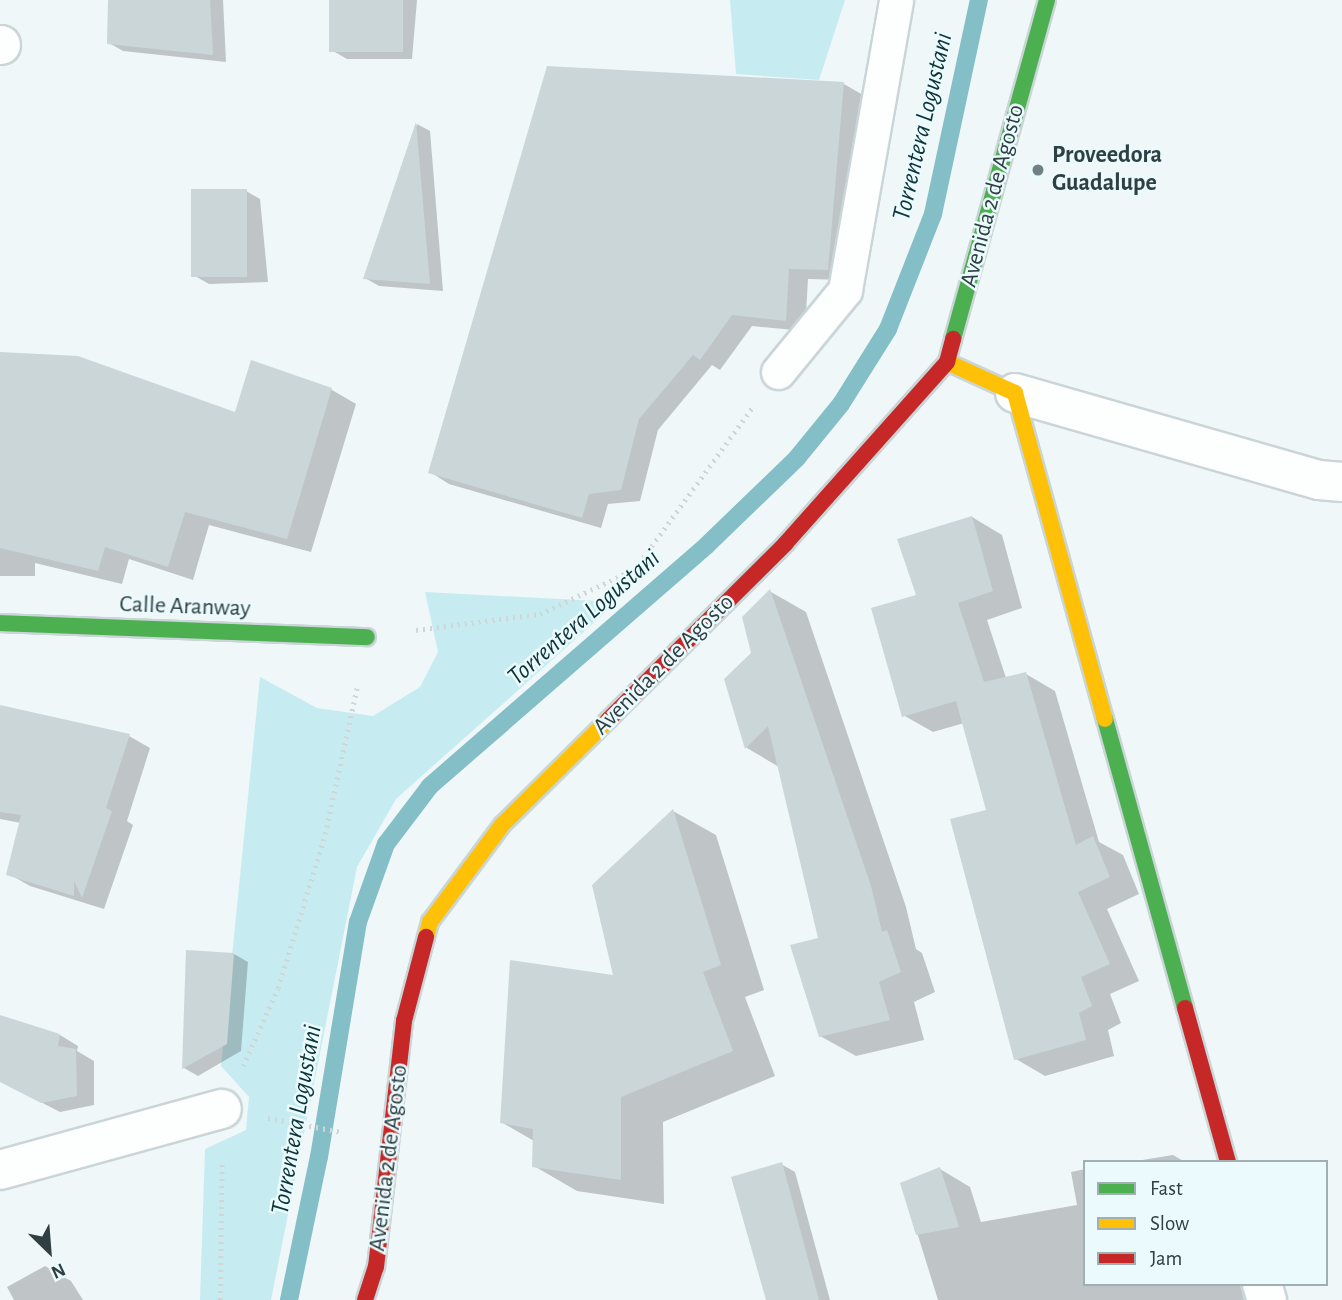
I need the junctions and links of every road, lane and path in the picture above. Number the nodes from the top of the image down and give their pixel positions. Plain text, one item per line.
1 (896, 0) edge
2 (1047, 0) edge
3 (1025, 14) dead end
4 (1030, 56) junction
5 (947, 362) junction
6 (778, 372) joint
7 (1015, 393) junction
8 (1342, 482) edge
9 (0, 623) edge
10 (367, 637) junction
11 (222, 1109) junction
12 (300, 1125) dead end
13 (347, 1133) dead end
14 (1227, 1160) edge
15 (0, 1170) edge
16 (220, 1300) edge
17 (365, 1300) edge

1 - 6 lane
2 - 4 street, Avenida 2 de Agosto
3 - 4 street, Avenida 2 de Agosto
4 - 5 street, Avenida 2 de Agosto
5 - 7 street
5 - 17 street, Avenida 2 de Agosto
6 - 10 path
7 - 8 street
7 - 14 street
9 - 10 street, Calle Aranway
10 - 11 path
11 - 15 street
11 - 16 path
12 - 13 path

